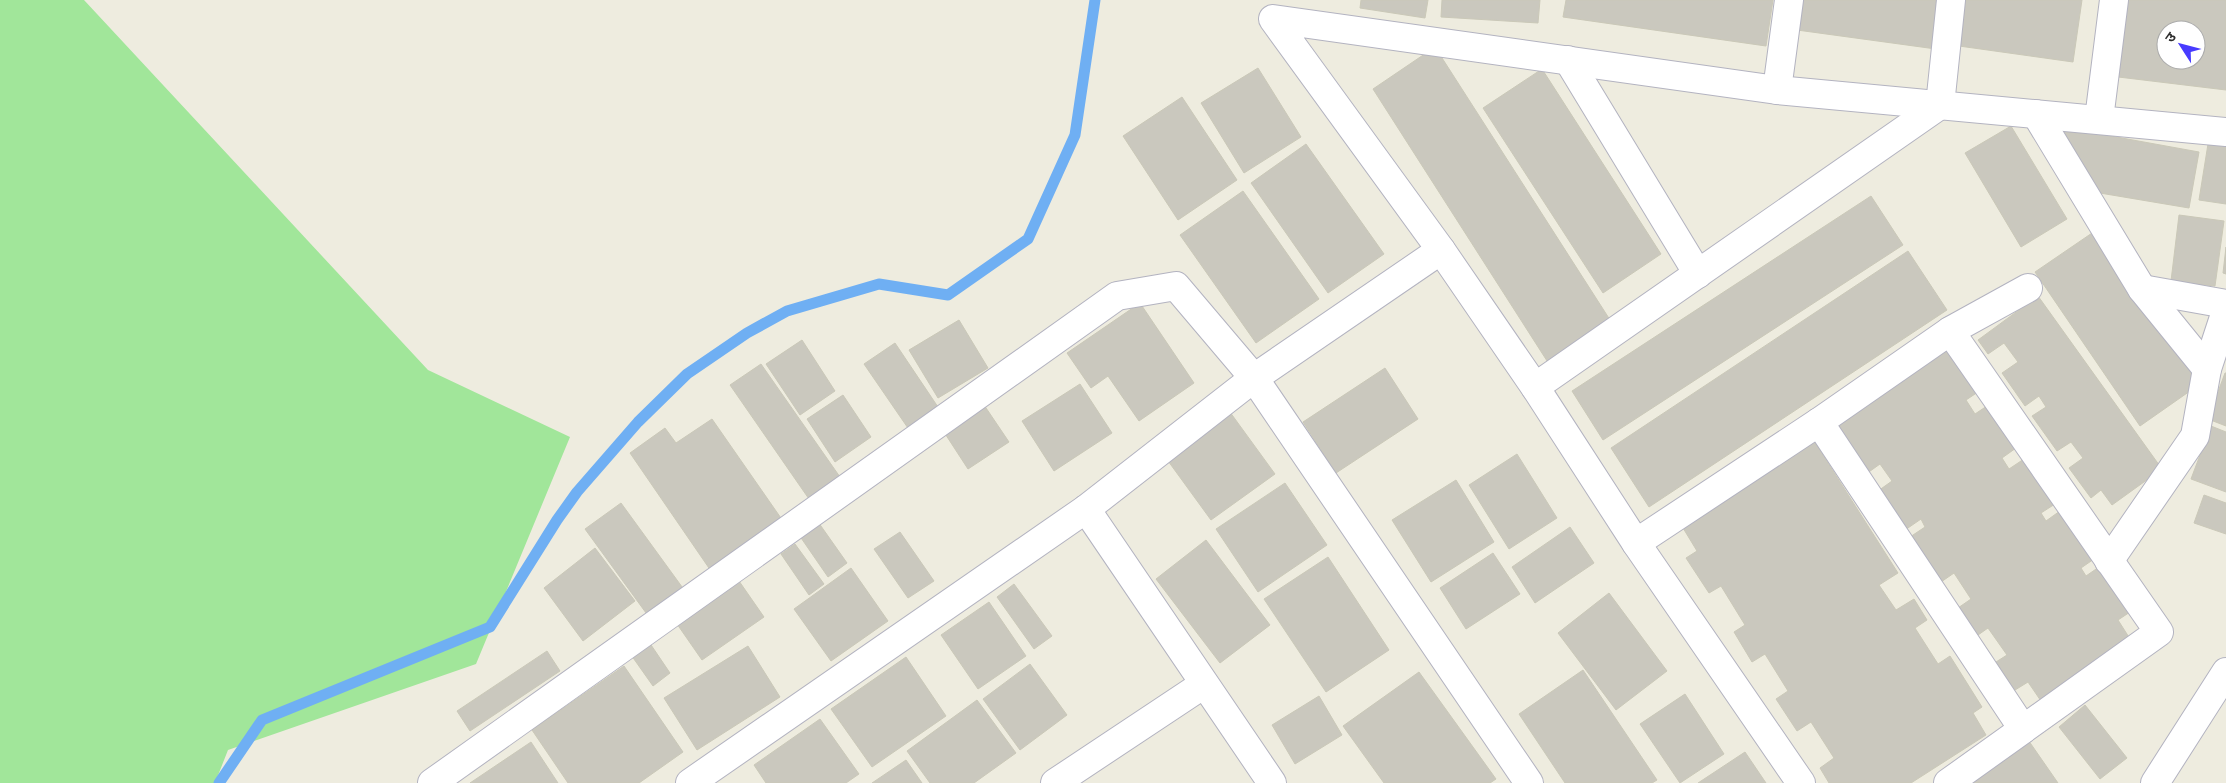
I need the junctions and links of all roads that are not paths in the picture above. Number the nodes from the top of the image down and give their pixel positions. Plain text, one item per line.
1 (1790, 0) edge
2 (1951, 0) edge
3 (2114, 0) edge
4 (1568, 60) junction
5 (1777, 90) junction
6 (1940, 106) junction
7 (2036, 114) junction
8 (2099, 119) junction
9 (2226, 132) edge
10 (1441, 250) junction
11 (1698, 274) junction
12 (2028, 288) dead end
13 (2142, 290) junction
14 (2226, 304) edge
15 (2226, 311) edge
16 (1950, 331) junction
17 (2207, 369) junction
18 (1254, 378) junction
19 (1535, 387) junction
20 (1819, 422) junction
21 (1086, 509) junction
22 (1636, 543) junction
23 (2110, 561) junction
24 (2226, 672) edge
25 (1204, 684) junction
26 (2023, 729) junction
27 (432, 783) edge
28 (690, 783) edge
29 (1055, 783) edge
30 (1272, 783) edge
31 (1529, 783) edge
32 (1801, 783) edge
33 (1948, 783) edge
34 (2155, 783) edge

1 - 5 street
2 - 6 street
3 - 8 street
4 - 5 street
4 - 10 street
4 - 11 street
5 - 6 street
6 - 7 street
6 - 11 street
7 - 8 street
7 - 13 street
8 - 9 street
10 - 18 street
10 - 19 street
11 - 19 street
12 - 16 street
13 - 14 street
13 - 17 street
15 - 17 street
16 - 20 street
16 - 23 street
17 - 23 street
18 - 21 street
18 - 27 street
18 - 31 street
19 - 22 street
20 - 22 street
20 - 26 street
21 - 25 street
21 - 28 street
22 - 32 street
23 - 26 street
24 - 34 street
25 - 29 street
25 - 30 street
26 - 33 street

